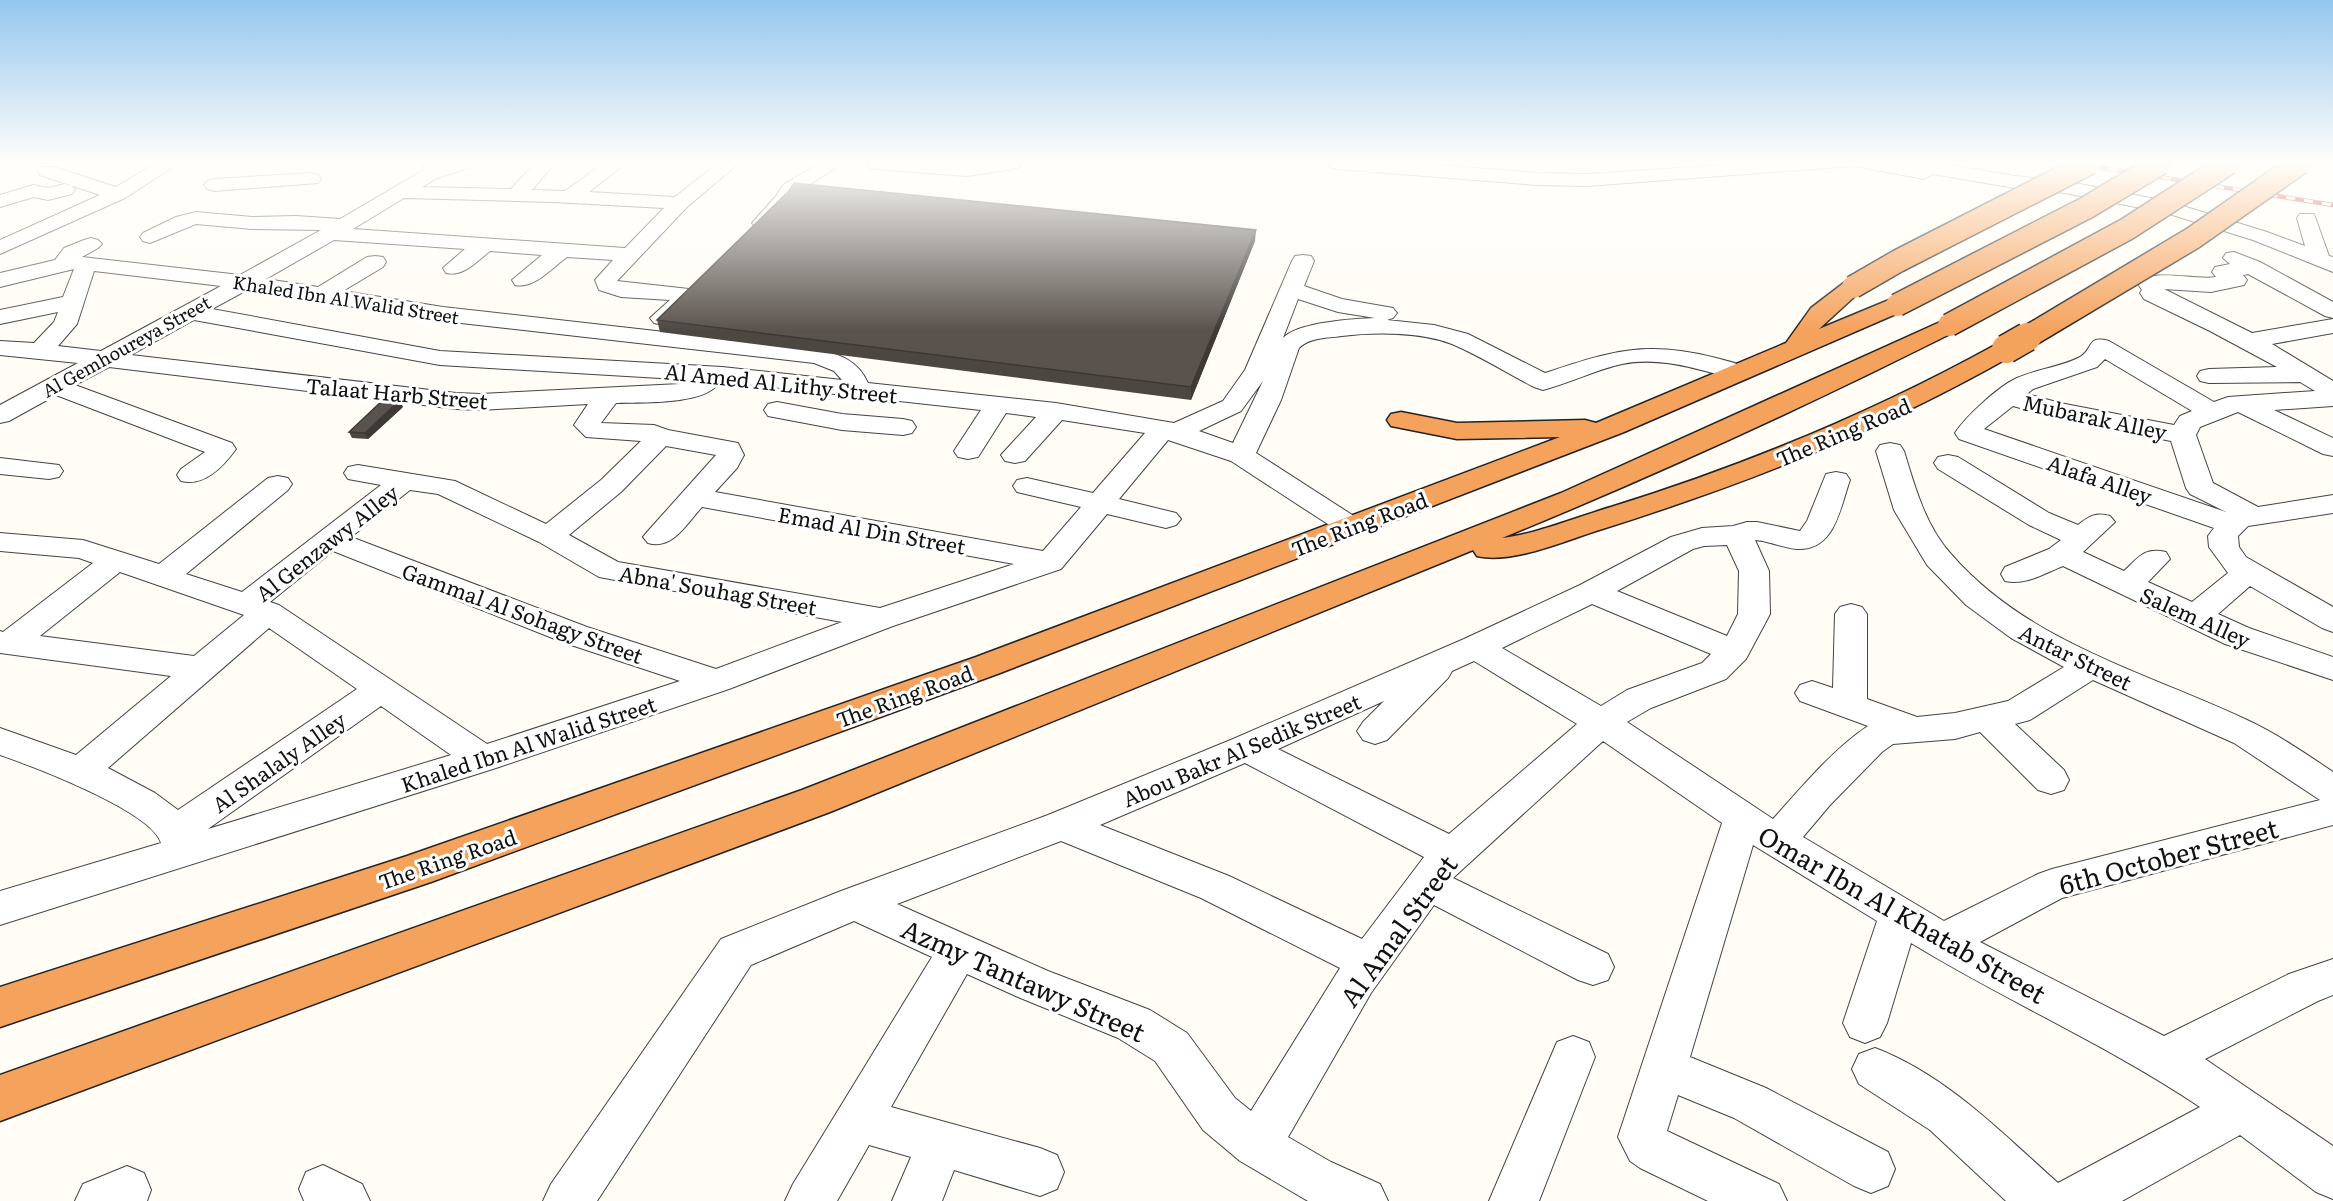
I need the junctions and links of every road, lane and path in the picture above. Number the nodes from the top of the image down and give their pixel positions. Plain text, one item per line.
1 (10, 219) edge
2 (195, 219) edge
3 (220, 219) edge
4 (274, 219) edge
5 (353, 219) edge
6 (664, 219) edge
7 (765, 219) edge
8 (1980, 219) edge
9 (2064, 219) edge
10 (2143, 219) edge
11 (2206, 219) edge
12 (2224, 219) edge
13 (2307, 219) edge
14 (271, 222) junction
15 (336, 229) junction
16 (150, 237) dead end
17 (745, 239) edge
18 (429, 240) junction
19 (486, 244) junction
20 (0, 248) edge
21 (539, 248) junction
22 (562, 250) junction
23 (2224, 254) dead end
24 (629, 255) junction
25 (83, 257) junction
26 (198, 258) dead end
27 (1303, 261) dead end
28 (2326, 262) edge
29 (2252, 267) junction
30 (454, 268) dead end
31 (176, 274) junction
32 (706, 279) edge
33 (0, 280) edge
34 (242, 282) junction
35 (417, 287) dead end
36 (1290, 290) junction
37 (389, 294) junction
38 (473, 294) dead end
39 (321, 295) junction
40 (690, 295) junction
41 (72, 302) junction
42 (2333, 311) edge
43 (189, 312) junction
44 (443, 314) junction
45 (0, 317) edge
46 (1374, 319) junction
47 (2160, 320) dead end
48 (2333, 326) edge
49 (2239, 336) junction
50 (637, 338) junction
51 (0, 348) edge
52 (1796, 348) junction
53 (40, 351) junction
54 (104, 360) junction
55 (1736, 372) junction
56 (722, 374) junction
57 (1569, 374) junction
58 (2209, 376) dead end
59 (55, 386) junction
60 (828, 386) junction
61 (2326, 388) edge
62 (858, 389) junction
63 (609, 395) junction
64 (918, 396) junction
65 (2007, 396) junction
66 (2241, 404) junction
67 (998, 405) junction
68 (1056, 411) junction
69 (2214, 412) junction
70 (0, 415) edge
71 (1401, 420) dead end
72 (1614, 426) junction
73 (903, 428) junction
74 (1168, 431) junction
75 (2183, 435) junction
76 (660, 437) junction
77 (2333, 448) edge
78 (968, 451) dead end
79 (1890, 451) dead end
80 (891, 452) dead end
81 (1015, 455) dead end
82 (1241, 455) junction
83 (1948, 463) dead end
84 (0, 466) edge
85 (50, 471) dead end
86 (358, 473) dead end
87 (191, 475) dead end
88 (405, 480) junction
89 (1836, 480) dead end
90 (278, 484) dead end
91 (1027, 486) dead end
92 (695, 496) junction
93 (1100, 503) junction
94 (2333, 504) edge
95 (1166, 519) dead end
96 (2242, 521) junction
97 (1350, 526) junction
98 (1738, 535) junction
99 (549, 536) junction
100 (658, 537) dead end
101 (2082, 538) junction
102 (329, 539) junction
103 (0, 542) edge
104 (1429, 556) junction
105 (2155, 559) dead end
106 (116, 560) junction
107 (1050, 562) junction
108 (2248, 572) junction
109 (2016, 574) dead end
110 (164, 576) junction
111 (2127, 585) junction
112 (1591, 592) junction
113 (257, 608) junction
114 (1851, 614) dead end
115 (2195, 617) junction
116 (882, 619) junction
117 (2333, 621) edge
118 (5, 642) edge
119 (1476, 647) junction
120 (1734, 651) junction
121 (1439, 663) junction
122 (2090, 667) junction
123 (203, 669) junction
124 (2333, 669) edge
125 (717, 681) junction
126 (380, 690) junction
127 (1812, 693) dead end
128 (1850, 706) junction
129 (1988, 719) junction
130 (1601, 722) junction
131 (1913, 728) junction
132 (1376, 731) dead end
133 (0, 741) edge
134 (1246, 748) junction
135 (483, 759) junction
136 (81, 771) junction
137 (2050, 780) dead end
138 (2333, 790) edge
139 (2333, 811) edge
140 (1742, 818) junction
141 (1061, 825) junction
142 (1777, 841) junction
143 (179, 842) junction
144 (1440, 868) junction
145 (855, 903) junction
146 (0, 908) edge
147 (1899, 915) junction
148 (1943, 941) junction
149 (959, 950) junction
150 (1369, 962) junction
151 (1593, 968) dead end
152 (2333, 977) edge
153 (0, 1007) edge
154 (1865, 1023) dead end
155 (1573, 1057) dead end
156 (2164, 1058) junction
157 (1663, 1067) junction
158 (1875, 1069) dead end
159 (0, 1098) edge
160 (2242, 1109) junction
161 (865, 1111) junction
162 (941, 1144) junction
163 (1257, 1145) junction
164 (1871, 1169) dead end
165 (1040, 1172) dead end
166 (2333, 1175) edge
167 (568, 1201) edge
168 (810, 1201) edge
169 (917, 1201) edge
170 (1363, 1201) edge
171 (1514, 1201) edge
172 (1762, 1201) edge
173 (2042, 1201) edge
174 (2074, 1201) edge

1 - 20 street
2 - 16 street
3 - 14 street
4 - 14 street
5 - 15 street, Al Gemhoureya Street
6 - 24 street
7 - 17 street
8 - 52 highway, bridge
9 - 52 highway, The Ring Road, bridge
10 - 104 highway, The Ring Road, bridge
11 - 28 street
12 - 104 highway, The Ring Road, bridge
13 - 28 street
14 - 15 street
15 - 18 street
15 - 34 street, Al Gemhoureya Street
18 - 19 street
18 - 39 street
19 - 21 street
19 - 30 street
21 - 22 street
21 - 22 street
22 - 24 street
23 - 29 street
24 - 40 street
25 - 31 street, Khaled Ibn Al Walid Street
25 - 33 street
25 - 41 street
26 - 31 street
27 - 36 street
29 - 42 street
29 - 49 street
31 - 34 street, Khaled Ibn Al Walid Street
32 - 40 street
34 - 39 street, Khaled Ibn Al Walid Street
34 - 43 street, Al Gemhoureya Street
35 - 37 street
36 - 46 street
36 - 74 street
37 - 39 street, Khaled Ibn Al Walid Street
37 - 44 street, Khaled Ibn Al Walid Street
38 - 44 street
40 - 50 street
41 - 45 street
41 - 53 street
43 - 54 street, Al Gemhoureya Street
43 - 56 street, Al Amed Al Lithy Street
44 - 50 street, Khaled Ibn Al Walid Street
46 - 57 street
46 - 57 street
46 - 82 street
47 - 49 street
48 - 49 street
49 - 61 street
50 - 62 street, Khaled Ibn Al Walid Street
51 - 53 street, Talaat Harb Street
52 - 55 highway, The Ring Road
53 - 54 street, Talaat Harb Street
54 - 59 street, Al Gemhoureya Street
54 - 63 street, Talaat Harb Street
55 - 57 street
55 - 72 highway, The Ring Road
56 - 60 street, Al Amed Al Lithy Street
56 - 63 street, Talaat Harb Street
58 - 61 street
59 - 70 street, Al Gemhoureya Street
59 - 87 street
60 - 62 street, Al Amed Al Lithy Street
60 - 73 street
61 - 66 street
62 - 64 street, Al Amed Al Lithy Street
63 - 76 street
64 - 67 street, Al Amed Al Lithy Street
64 - 73 street
65 - 69 street
65 - 75 street, Mubarak Alley
65 - 96 street, Alafa Alley
66 - 69 street
66 - 77 street
67 - 68 street, Al Amed Al Lithy Street
67 - 78 street
68 - 74 street, Al Amed Al Lithy Street
68 - 81 street
69 - 75 street
71 - 72 highway
72 - 97 highway, The Ring Road
73 - 80 street
74 - 82 street, Al Amed Al Lithy Street
74 - 93 street
75 - 96 street
76 - 92 street
76 - 99 street
79 - 122 street, Antar Street
82 - 97 street, Al Amed Al Lithy Street
83 - 101 street, Salem Alley
84 - 85 street
86 - 88 street, Abna' Souhag Street
88 - 99 street, Abna' Souhag Street
88 - 102 street, Al Genzawy Alley
89 - 98 street, Abou Bakr Al Sedik Street
90 - 110 street
91 - 93 street
92 - 100 street
92 - 107 street, Emad Al Din Street
93 - 95 street
93 - 107 street
94 - 96 street
96 - 108 street
97 - 153 highway, The Ring Road
98 - 112 street, Abou Bakr Al Sedik Street
98 - 120 street, Al Amal Street
99 - 116 street, Abna' Souhag Street
101 - 109 street
101 - 111 street, Salem Alley
102 - 113 street, Al Genzawy Alley
102 - 125 street, Gammal Al Sohagy Street
103 - 106 street
104 - 159 highway, The Ring Road
105 - 111 street
106 - 110 street
106 - 118 street
107 - 116 street, Khaled Ibn Al Walid Street
108 - 115 street
108 - 117 street
110 - 113 street
111 - 115 street, Salem Alley
112 - 119 street, Abou Bakr Al Sedik Street
112 - 120 street
113 - 123 street, Al Genzawy Alley
113 - 126 street
114 - 128 street
115 - 124 street, Salem Alley
116 - 125 street, Khaled Ibn Al Walid Street
118 - 123 street
119 - 121 street, Abou Bakr Al Sedik Street
119 - 130 street, Omar Ibn Al Khatab Street
120 - 130 street, Al Amal Street
121 - 132 street
121 - 134 street, Abou Bakr Al Sedik Street
122 - 129 street
122 - 138 street, Antar Street
123 - 136 street, Al Genzawy Alley
125 - 135 street, Khaled Ibn Al Walid Street
126 - 135 street
126 - 143 street, Al Shalaly Alley
127 - 128 street
128 - 131 street
129 - 131 street
129 - 137 street
130 - 140 street, Omar Ibn Al Khatab Street
130 - 144 street, Al Amal Street
131 - 142 street
133 - 136 street
134 - 141 street, Abou Bakr Al Sedik Street
134 - 144 street
135 - 143 street, Khaled Ibn Al Walid Street
136 - 143 street
139 - 148 street, 6th October Street
140 - 142 street, Omar Ibn Al Khatab Street
140 - 157 street
141 - 145 street, Abou Bakr Al Sedik Street
141 - 150 street
142 - 147 street, Omar Ibn Al Khatab Street
143 - 146 street, Khaled Ibn Al Walid Street
144 - 150 street, Al Amal Street
144 - 151 street
145 - 149 street, Azmy Tantawy Street
145 - 167 street, Abou Bakr Al Sedik Street
147 - 148 street, Omar Ibn Al Khatab Street
147 - 154 street
148 - 156 street, Omar Ibn Al Khatab Street
149 - 161 street
149 - 163 street, Azmy Tantawy Street
150 - 163 street, Al Amal Street
152 - 156 street
155 - 171 street
156 - 160 street, Omar Ibn Al Khatab Street
157 - 164 street
157 - 172 street
158 - 173 street
160 - 166 street, Omar Ibn Al Khatab Street
160 - 174 street
161 - 162 street
161 - 168 street
162 - 165 street
162 - 169 street
163 - 170 street, Azmy Tantawy Street

